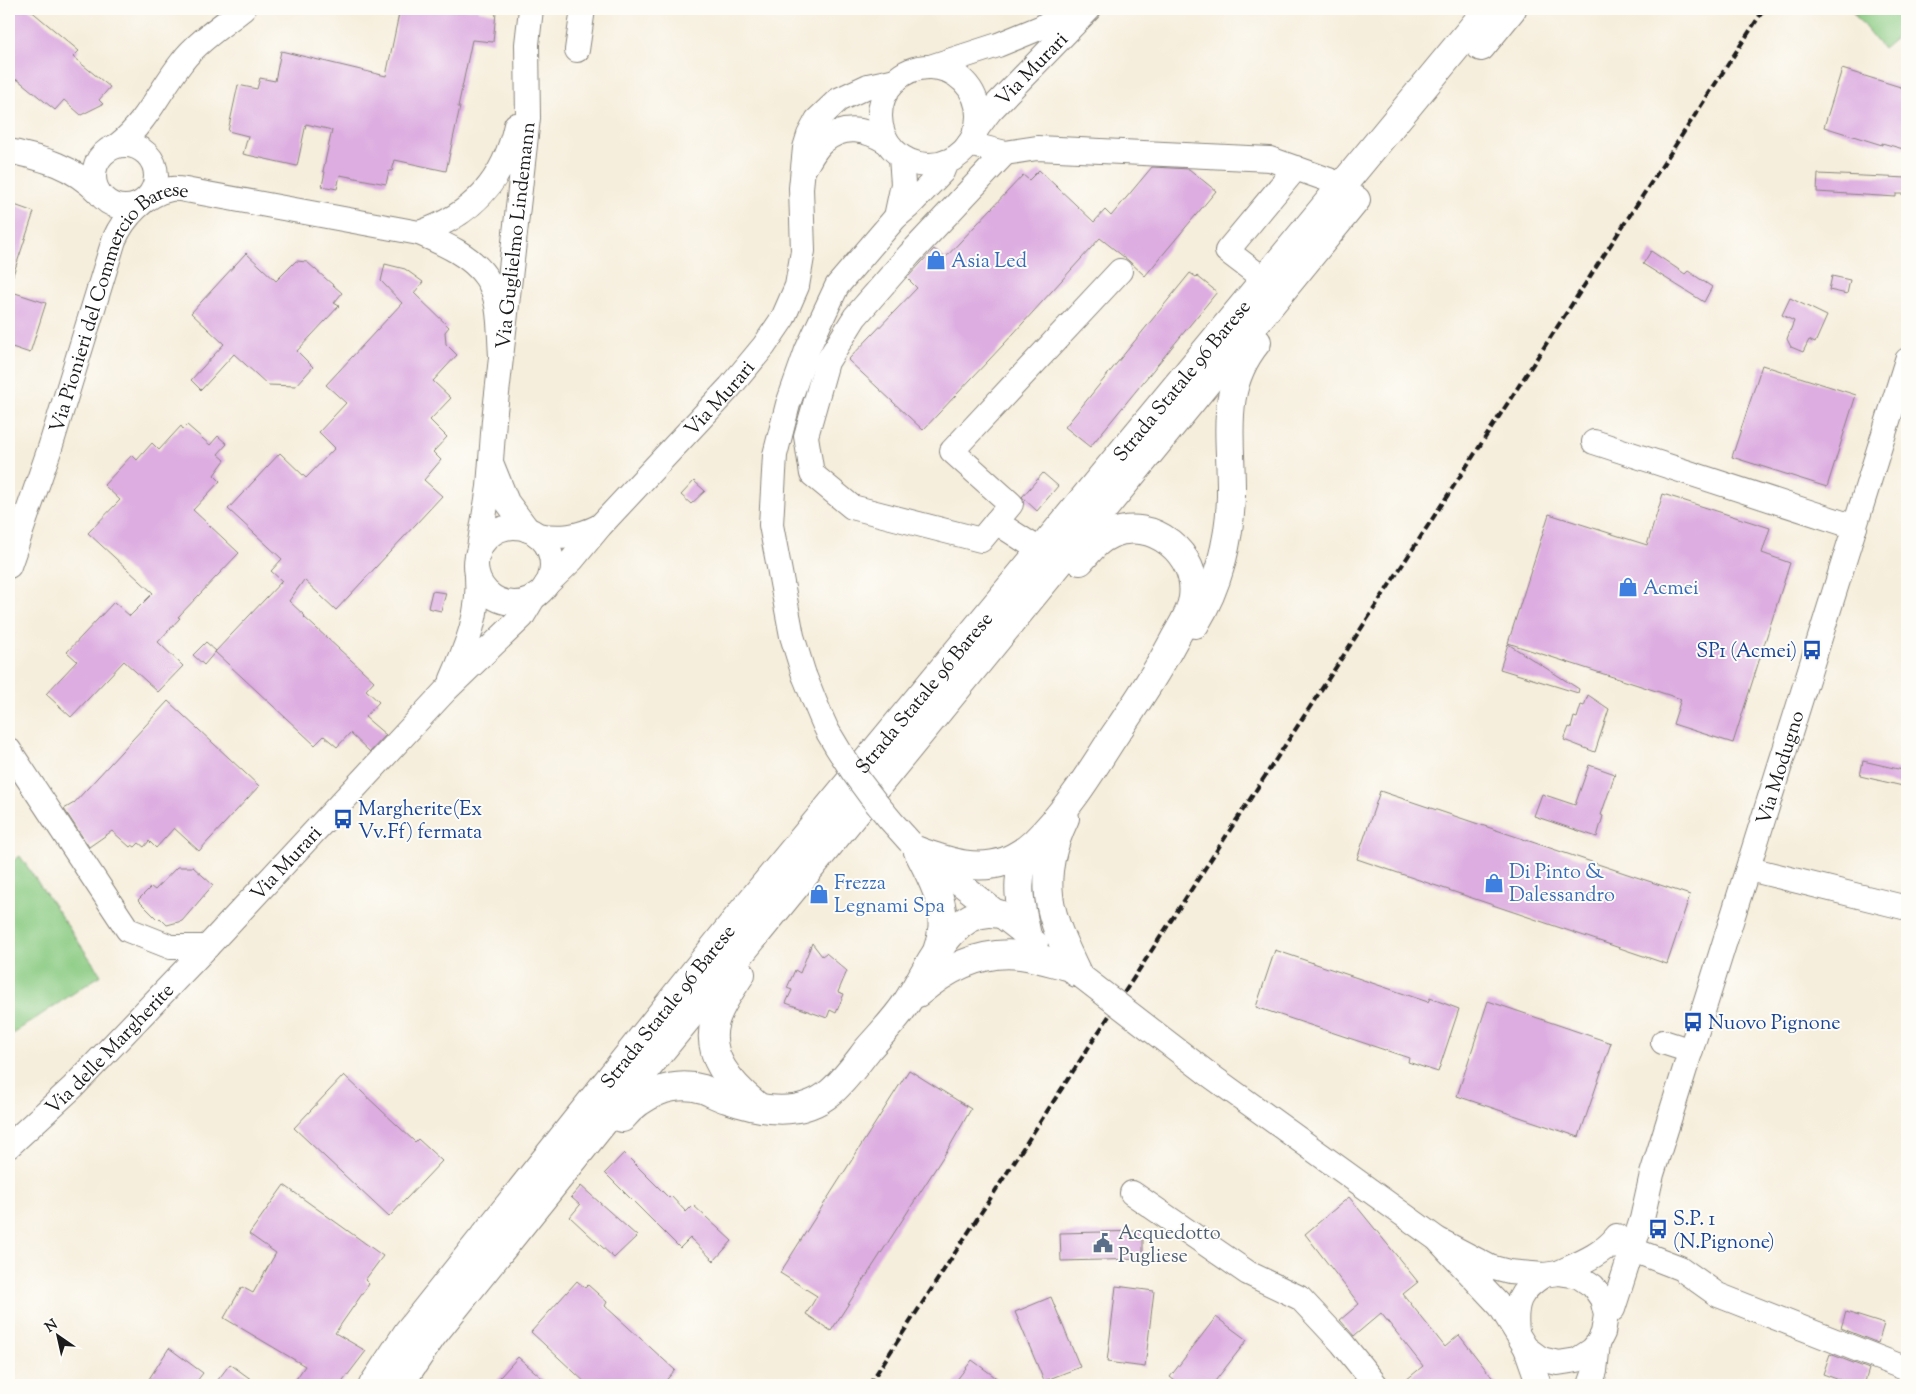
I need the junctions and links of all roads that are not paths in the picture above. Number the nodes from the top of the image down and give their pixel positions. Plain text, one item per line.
1 (243, 9) edge
2 (531, 9) edge
3 (583, 9) edge
4 (1070, 9) edge
5 (1089, 9) edge
6 (1488, 9) edge
7 (1512, 9) edge
8 (527, 44) junction
9 (577, 50) dead end
10 (930, 67) junction
11 (896, 80) junction
12 (972, 138) junction
13 (111, 148) junction
14 (894, 149) junction
15 (9, 151) edge
16 (1005, 153) junction
17 (33, 156) junction
18 (946, 162) junction
19 (804, 168) junction
20 (1296, 168) junction
21 (1343, 185) junction
22 (98, 192) junction
23 (143, 202) junction
24 (896, 217) junction
25 (1338, 221) junction
26 (419, 233) junction
27 (1120, 271) dead end
28 (1265, 280) junction
29 (500, 356) junction
30 (1907, 360) edge
31 (1594, 442) dead end
32 (490, 461) junction
33 (996, 522) junction
34 (600, 526) junction
35 (1855, 527) junction
36 (532, 532) junction
37 (1041, 551) junction
38 (477, 565) junction
39 (9, 566) edge
40 (540, 591) junction
41 (1160, 668) junction
42 (963, 682) junction
43 (447, 690) junction
44 (9, 750) edge
45 (1078, 791) junction
46 (853, 814) junction
47 (1036, 842) junction
48 (914, 846) junction
49 (1749, 869) junction
50 (1907, 908) edge
51 (999, 914) junction
52 (1027, 936) junction
53 (207, 947) junction
54 (937, 951) junction
55 (1075, 972) junction
56 (906, 1004) junction
57 (1663, 1042) dead end
58 (1691, 1051) junction
59 (758, 1106) junction
60 (9, 1146) edge
61 (1652, 1174) junction
62 (1132, 1193) dead end
63 (1437, 1239) junction
64 (1608, 1247) junction
65 (1632, 1250) junction
66 (495, 1258) junction
67 (1551, 1274) junction
68 (1606, 1315) junction
69 (1521, 1340) junction
70 (1598, 1343) junction
71 (1907, 1369) edge
72 (373, 1385) edge
73 (399, 1385) edge
74 (1376, 1385) edge
75 (1539, 1385) edge
76 (1590, 1385) edge

1 - 13 street
2 - 8 street, Via Guglielmo Lindemann
3 - 9 street
4 - 10 street, Via Murari
5 - 12 street, Via Murari
6 - 21 main road, Strada Statale 96 Barese
7 - 25 main road, Strada Statale 96 Barese
8 - 26 street
8 - 29 street, Via Guglielmo Lindemann
10 - 11 street
10 - 12 street
11 - 14 street
11 - 19 street, Via Murari
12 - 16 street
12 - 18 street
13 - 17 street
13 - 22 street
13 - 23 street
14 - 18 street
14 - 19 street, Via Murari
14 - 24 street
15 - 17 street
16 - 20 street
16 - 33 street
17 - 22 street
18 - 24 street
19 - 34 street, Via Murari
20 - 21 street
20 - 28 street
21 - 28 main road, Strada Statale 96 Barese
22 - 23 street
23 - 26 street, Via Pionieri del Commercio Barese
23 - 39 street, Via Pionieri del Commercio Barese
24 - 48 street, bridge
25 - 41 main road
25 - 42 main road, Strada Statale 96 Barese
26 - 29 street
27 - 33 street
28 - 37 main road, Strada Statale 96 Barese
29 - 32 street, Via Guglielmo Lindemann
30 - 35 street, Via Modugno
31 - 35 street
32 - 36 street, Via Murari
32 - 38 street, Via Murari
33 - 37 street
34 - 36 street
34 - 40 street, Via Murari
35 - 49 street, Via Modugno
36 - 38 street
36 - 40 street, Via Murari
37 - 72 main road, Strada Statale 96 Barese
38 - 40 street
38 - 43 street, Via Murari
40 - 43 street, Via Murari
41 - 42 main road
41 - 45 main road
42 - 46 main road, Strada Statale 96 Barese
43 - 53 street, Via Murari
44 - 53 street
45 - 47 main road
45 - 55 main road
46 - 59 main road
46 - 66 main road, Strada Statale 96 Barese
47 - 48 main road
47 - 52 main road
48 - 51 street
48 - 54 main road
49 - 50 street
49 - 58 street, Via Modugno
51 - 52 street
51 - 54 main road
52 - 55 street
53 - 60 street, Via delle Margherite
54 - 56 main road
55 - 56 main road
55 - 63 street, bridge
56 - 59 main road
57 - 58 street
58 - 61 street, Via Modugno
59 - 66 main road
61 - 64 street, Via Modugno
61 - 65 street, Via Modugno
62 - 74 street
63 - 67 street
63 - 69 street
64 - 65 street
64 - 67 street, Via Modugno
65 - 68 street, Via Modugno
65 - 71 street
66 - 73 main road, Strada Statale 96 Barese
67 - 68 street
67 - 69 street
68 - 70 street
69 - 70 street
69 - 75 street
70 - 76 street

